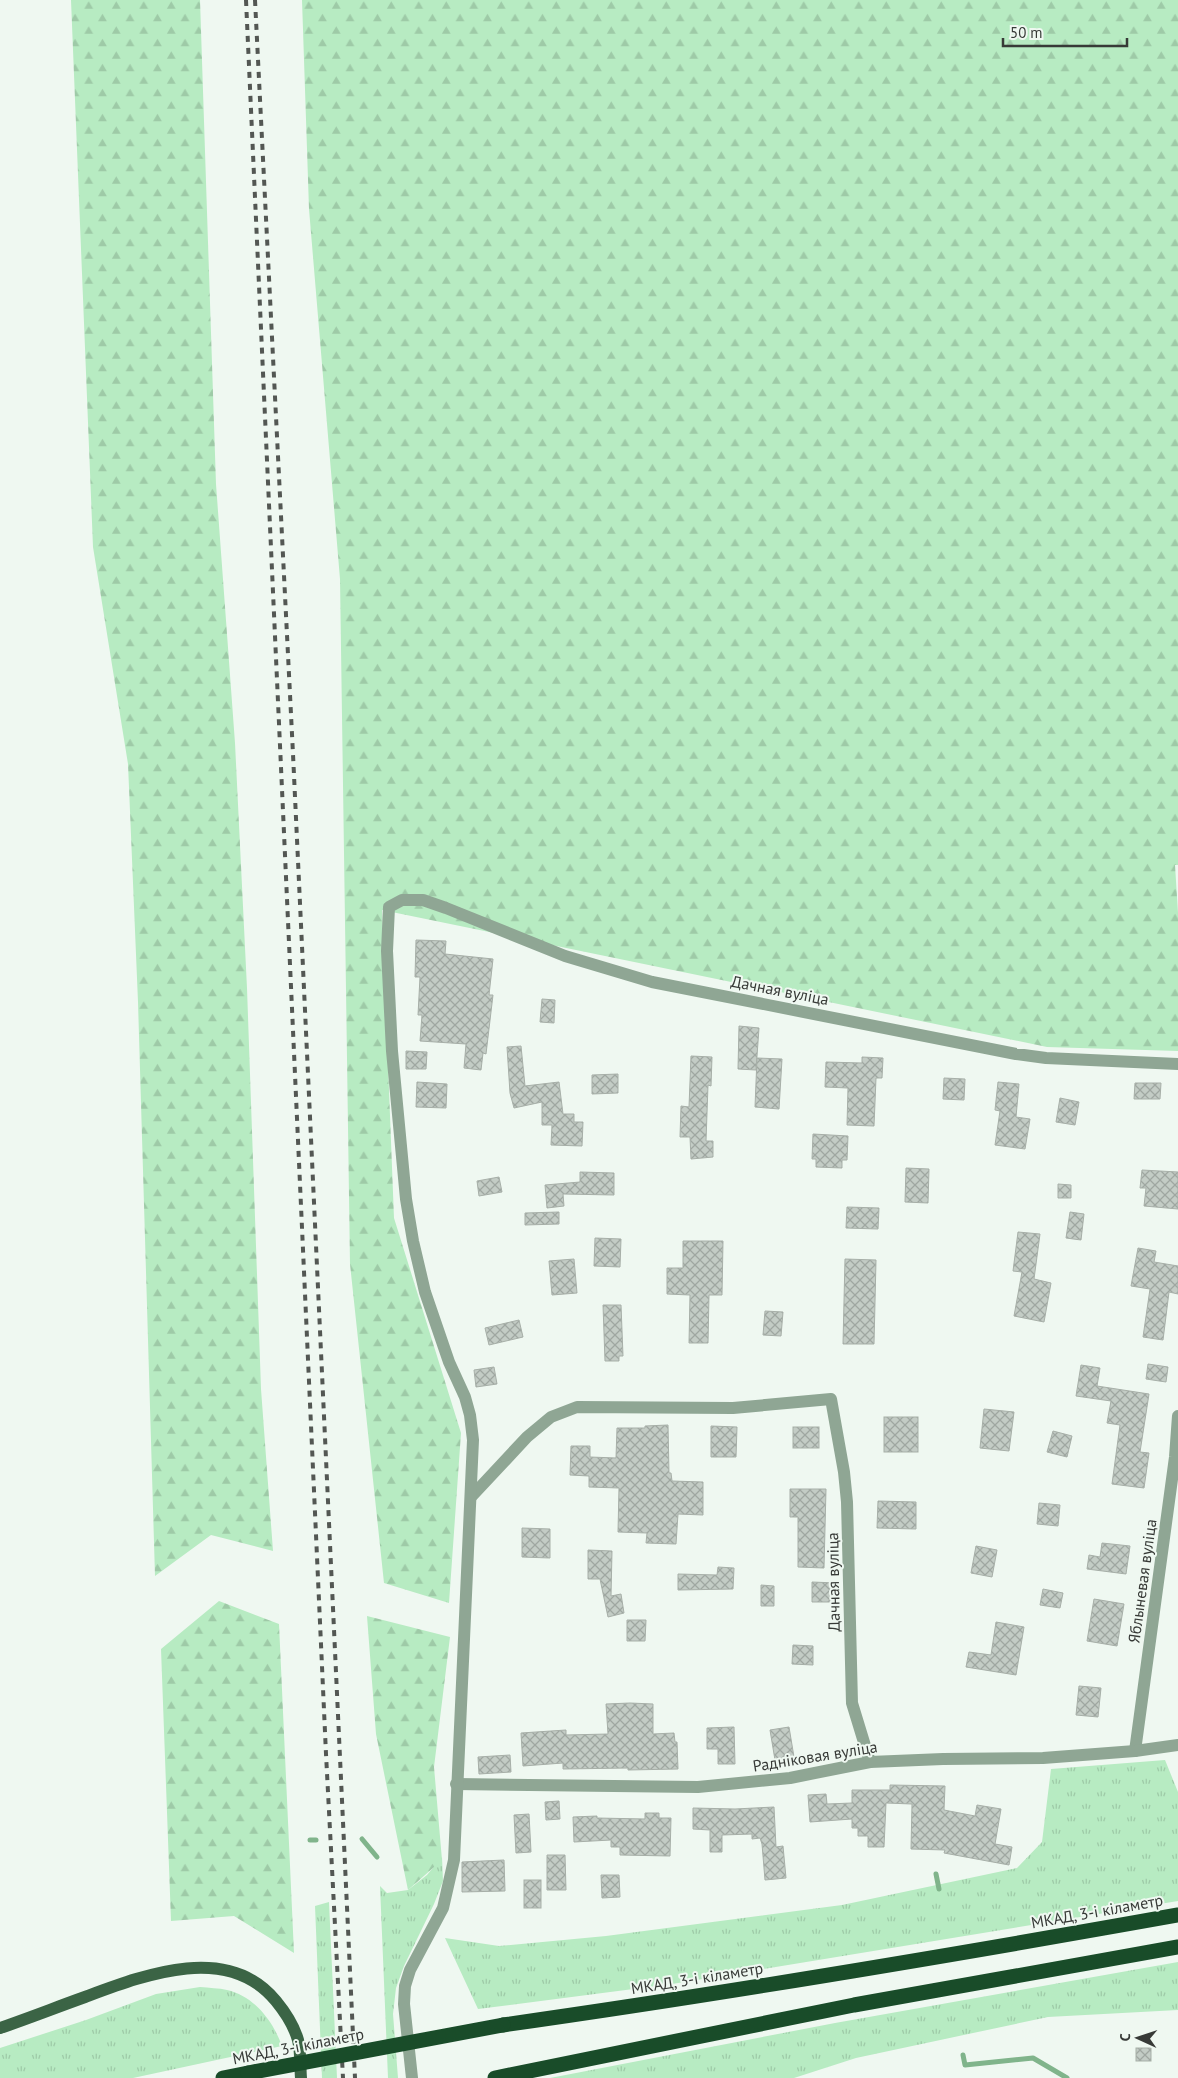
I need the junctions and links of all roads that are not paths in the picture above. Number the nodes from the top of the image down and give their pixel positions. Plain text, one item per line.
1 (1178, 1064) edge
2 (1178, 1416) edge
3 (1176, 1457) edge
4 (471, 1497) junction
5 (1178, 1745) edge
6 (1135, 1752) junction
7 (870, 1762) junction
8 (456, 1784) junction
9 (1178, 1915) edge
10 (1178, 1947) edge
11 (0, 2028) edge
12 (502, 2077) edge
13 (223, 2078) edge
14 (301, 2078) edge
15 (412, 2078) edge

1 - 4 street, Дачная вуліца
2 - 3 street, Яблыневая вуліца
3 - 6 street, Яблыневая вуліца
4 - 7 street, Дачная вуліца
4 - 8 street
5 - 6 street, Радніковая вуліца
6 - 7 street, Радніковая вуліца
7 - 8 street, Радніковая вуліца
8 - 15 street
9 - 13 highway, МКАД, 3-і кіламетр, bridge
10 - 12 highway
11 - 14 main road

